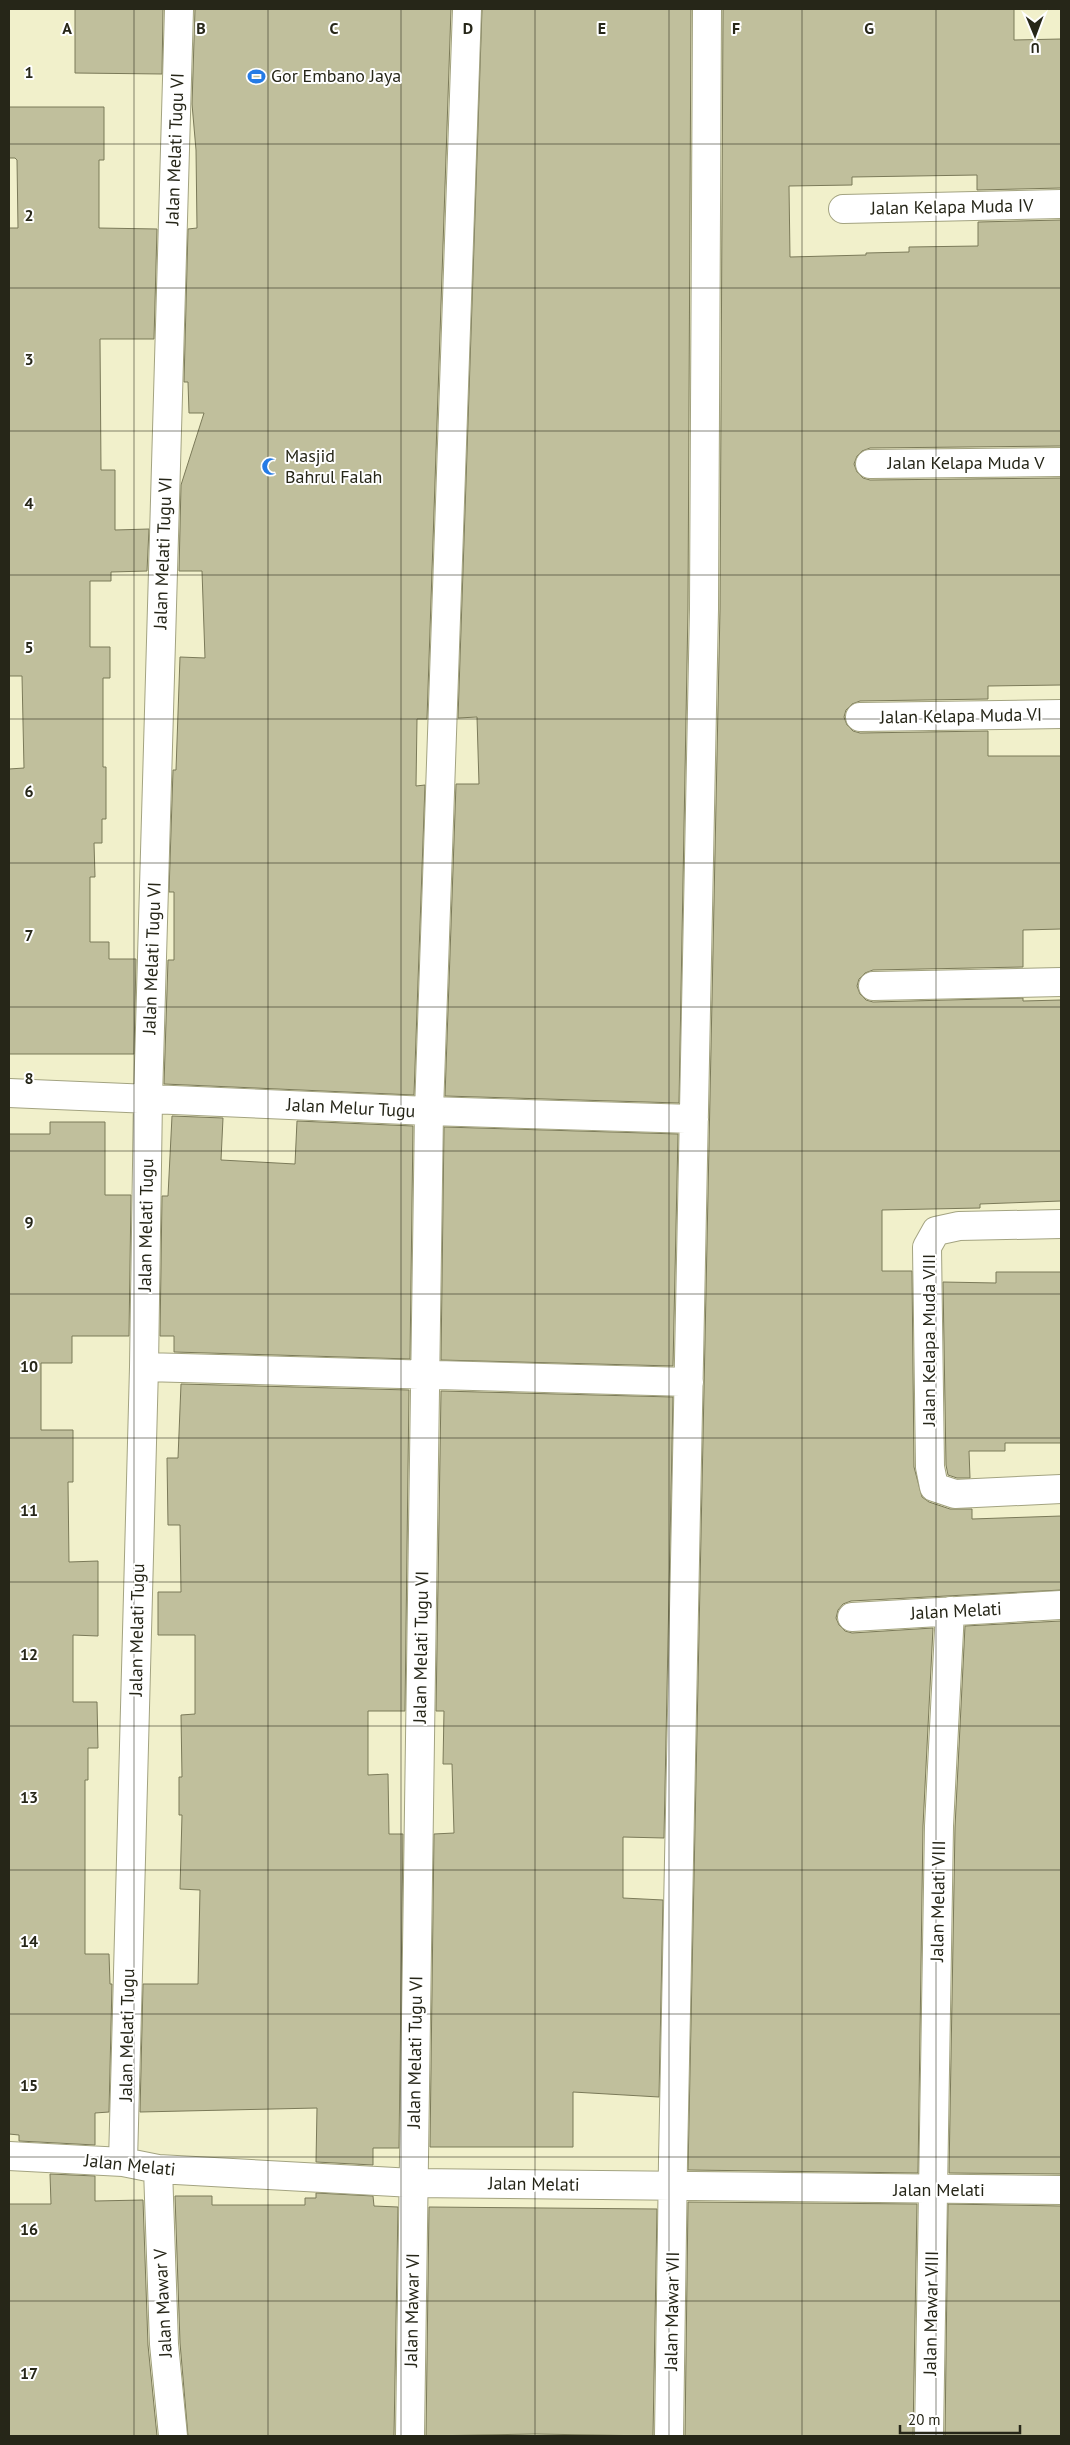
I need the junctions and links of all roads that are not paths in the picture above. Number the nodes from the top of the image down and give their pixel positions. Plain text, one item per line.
1 (178, 9) edge
2 (467, 9) edge
3 (707, 9) edge
4 (1061, 204) edge
5 (843, 209) dead end
6 (1061, 462) edge
7 (870, 464) dead end
8 (1061, 714) edge
9 (860, 718) dead end
10 (1061, 982) edge
11 (873, 986) dead end
12 (9, 1093) edge
13 (148, 1098) junction
14 (429, 1111) junction
15 (694, 1119) junction
16 (1061, 1224) edge
17 (144, 1367) junction
18 (426, 1375) junction
19 (689, 1382) junction
20 (1061, 1489) edge
21 (1061, 1606) edge
22 (950, 1612) junction
23 (852, 1617) dead end
24 (9, 2156) edge
25 (124, 2162) junction
26 (158, 2169) junction
27 (413, 2183) junction
28 (674, 2186) junction
29 (933, 2190) junction
30 (1061, 2190) edge
31 (174, 2436) edge
32 (410, 2436) edge
33 (669, 2436) edge
34 (929, 2436) edge

1 - 13 street, Jalan Melati Tugu VI
2 - 14 street, Jalan Melati Tugu VI
3 - 15 street, Jalan Mawar VII
4 - 5 street, Jalan Kelapa Muda IV
6 - 7 street, Jalan Kelapa Muda V
8 - 9 street, Jalan Kelapa Muda VI
10 - 11 street
12 - 13 street, Jalan Melur Tugu
13 - 14 street, Jalan Melur Tugu
13 - 17 street, Jalan Melati Tugu
14 - 15 street, Jalan Melur Tugu
14 - 18 street, Jalan Melati Tugu VI
15 - 19 street, Jalan Mawar VII
16 - 20 street, Jalan Kelapa Muda VIII
17 - 18 street
17 - 25 street, Jalan Melati Tugu
18 - 19 street
18 - 27 street, Jalan Melati Tugu VI
19 - 28 street, Jalan Mawar VII
21 - 22 street, Jalan Melati
22 - 23 street, Jalan Melati
22 - 29 street, Jalan Melati VIII
24 - 25 street, Jalan Melati
25 - 26 street, Jalan Melati
26 - 27 street, Jalan Melati
26 - 31 street, Jalan Mawar V
27 - 28 street, Jalan Melati
27 - 32 street, Jalan Mawar VI
28 - 29 street, Jalan Melati
28 - 33 street, Jalan Mawar VII
29 - 30 street, Jalan Melati
29 - 34 street, Jalan Mawar VIII

